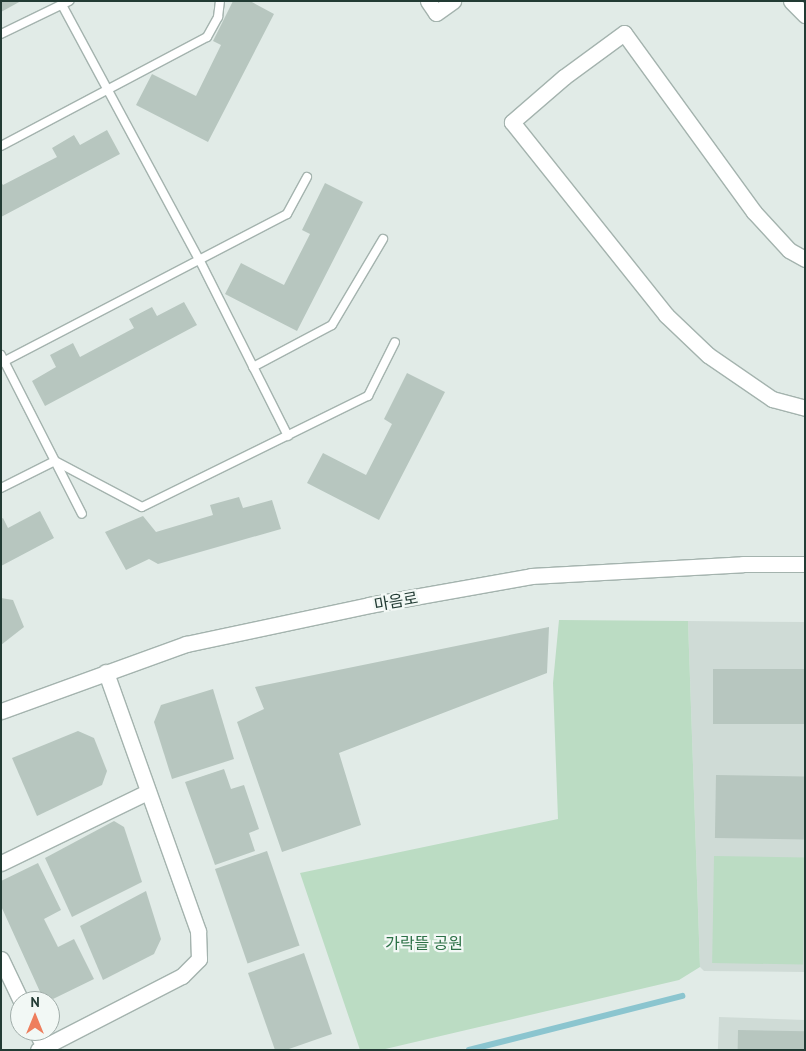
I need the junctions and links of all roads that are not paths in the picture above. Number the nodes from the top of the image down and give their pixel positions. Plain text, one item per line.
1 (220, 1) edge
2 (428, 1) edge
3 (453, 1) edge
4 (791, 1) edge
5 (66, 3) edge
6 (805, 16) edge
7 (1, 34) edge
8 (108, 90) junction
9 (1, 146) edge
10 (307, 177) dead end
11 (383, 239) dead end
12 (199, 259) junction
13 (805, 259) edge
14 (395, 342) dead end
15 (2, 360) edge
16 (253, 367) junction
17 (805, 408) edge
18 (288, 436) junction
19 (55, 461) junction
20 (1, 488) edge
21 (82, 514) dead end
22 (805, 564) edge
23 (106, 672) junction
24 (1, 711) edge
25 (147, 792) junction
26 (1, 863) edge
27 (1, 959) edge
28 (17, 991) edge
29 (41, 1048) edge

1 - 8 lane
2 - 3 street
4 - 6 street
5 - 7 lane
5 - 8 lane
8 - 9 lane
8 - 12 lane
10 - 12 lane
11 - 16 lane
12 - 15 lane
12 - 16 lane
13 - 17 street
14 - 18 lane
15 - 19 lane
16 - 18 lane
18 - 19 lane
19 - 20 lane
19 - 21 lane
22 - 23 street, 마음로
23 - 24 street, 마음로
23 - 25 street
25 - 26 street
25 - 29 street
27 - 28 street

